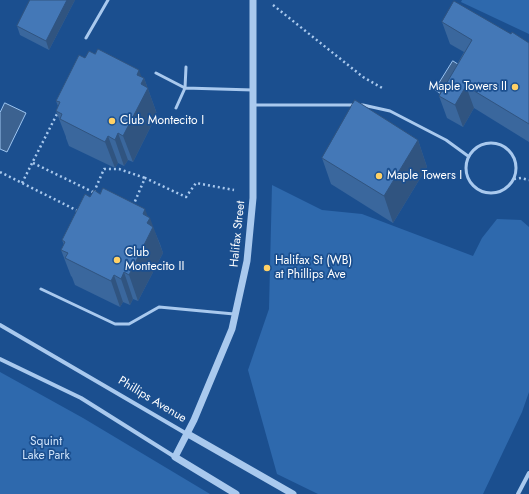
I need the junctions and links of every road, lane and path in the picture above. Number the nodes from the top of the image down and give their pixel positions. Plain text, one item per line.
1 (108, 0) edge
2 (253, 0) edge
3 (273, 5) dead end
4 (86, 38) dead end
5 (186, 67) dead end
6 (156, 73) dead end
7 (185, 88) junction
8 (384, 89) dead end
9 (253, 90) junction
10 (253, 105) junction
11 (176, 108) dead end
12 (59, 110) edge
13 (468, 156) junction
14 (33, 163) junction
15 (0, 172) edge
16 (145, 178) junction
17 (514, 179) junction
18 (529, 180) edge
19 (22, 183) junction
20 (234, 190) dead end
21 (94, 192) junction
22 (100, 195) edge
23 (91, 198) edge
24 (131, 210) edge
25 (82, 213) edge
26 (41, 289) dead end
27 (236, 315) junction
28 (0, 325) edge
29 (0, 359) edge
30 (188, 434) junction
31 (175, 457) junction
32 (529, 473) edge
33 (236, 494) edge
34 (293, 494) edge
35 (518, 494) edge

1 - 4 lane
2 - 9 street, Halifax Street
3 - 8 path
5 - 7 lane
6 - 7 lane
7 - 9 lane
7 - 11 lane
9 - 10 street, Halifax Street
10 - 13 lane
10 - 27 street, Halifax Street
12 - 14 path
13 - 17 lane
13 - 17 lane
14 - 19 path
14 - 21 path
15 - 19 path
16 - 20 path
16 - 21 path
16 - 24 path
17 - 18 path
19 - 25 path
21 - 22 path
21 - 23 path
26 - 27 lane
27 - 30 street, Halifax Street
28 - 30 street, Phillips Avenue
29 - 31 street
30 - 31 street, Halifax Street
30 - 34 street, Phillips Avenue
31 - 33 street
32 - 35 street

